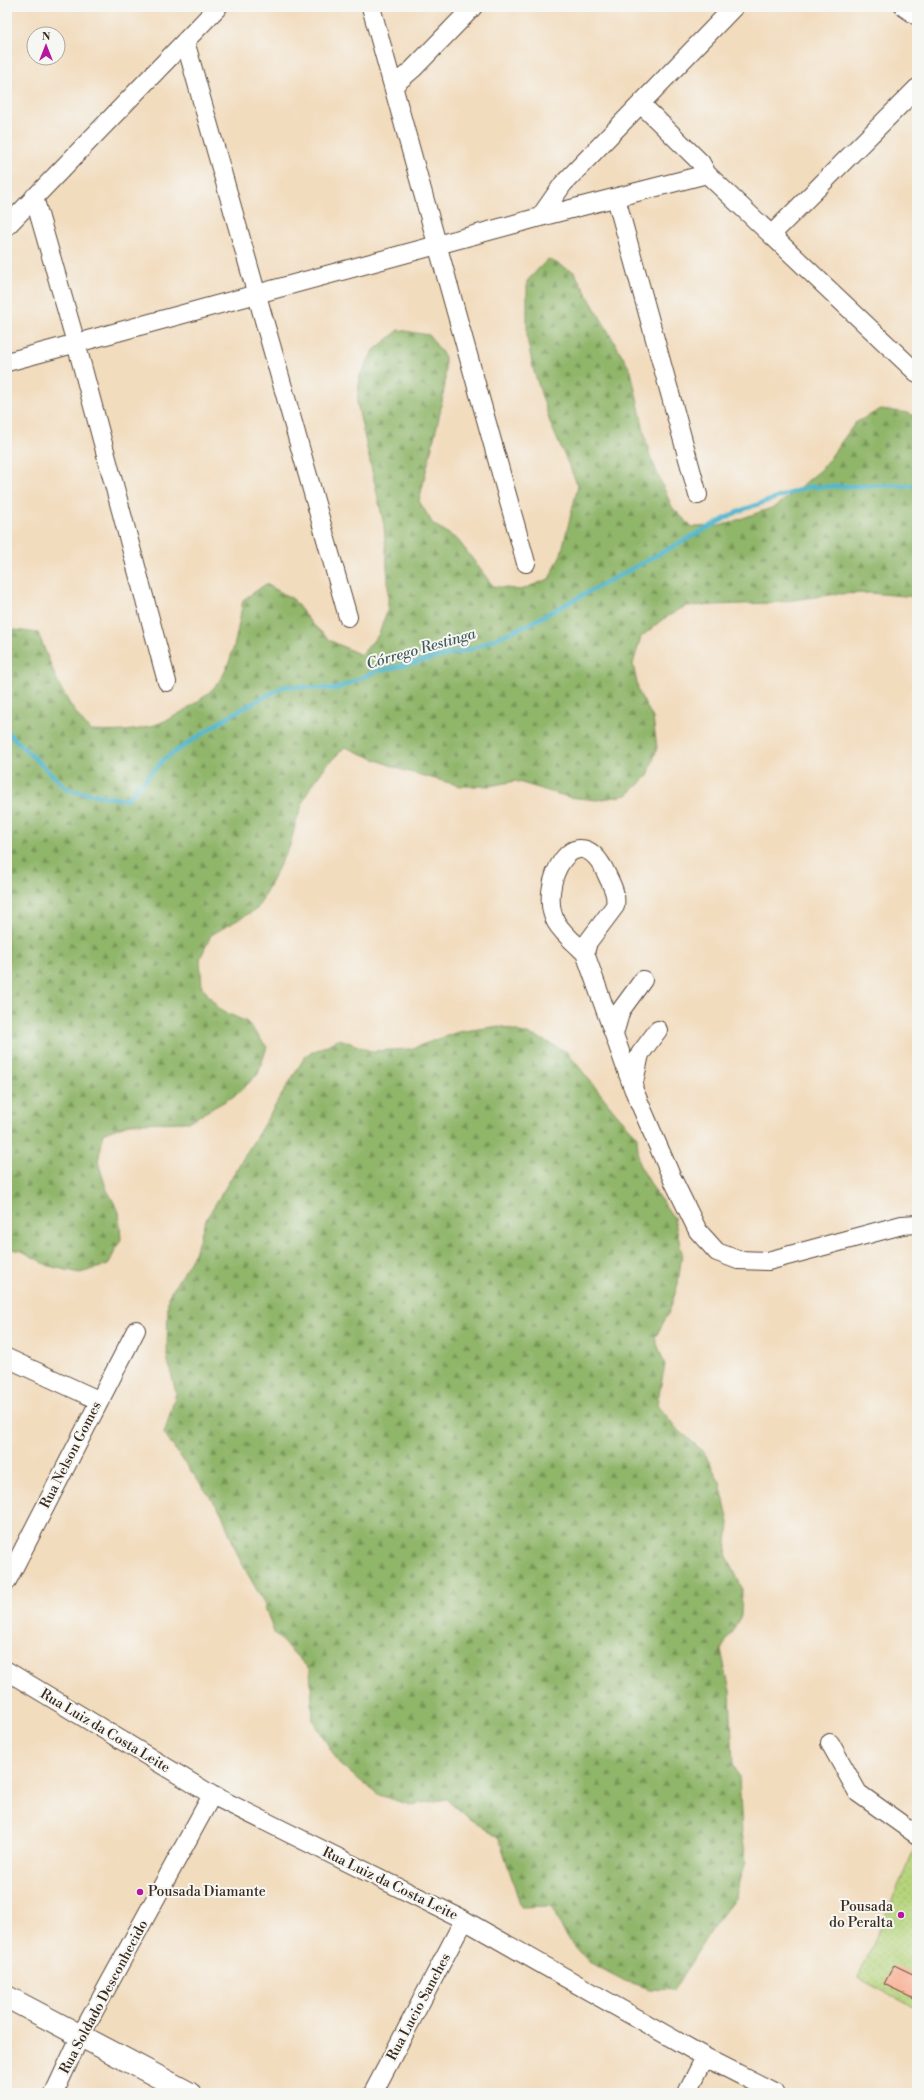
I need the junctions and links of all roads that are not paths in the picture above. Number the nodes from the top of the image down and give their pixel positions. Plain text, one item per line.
1 (218, 7) edge
2 (371, 7) edge
3 (473, 7) edge
4 (734, 7) edge
5 (904, 7) edge
6 (917, 16) edge
7 (185, 41) junction
8 (393, 86) junction
9 (917, 88) edge
10 (641, 104) junction
11 (707, 174) junction
12 (34, 197) junction
13 (616, 198) junction
14 (540, 217) junction
15 (7, 226) edge
16 (771, 235) junction
17 (437, 246) junction
18 (256, 294) junction
19 (76, 343) junction
20 (7, 362) edge
21 (915, 367) edge
22 (698, 495) dead end
23 (526, 563) dead end
24 (348, 617) dead end
25 (167, 682) dead end
26 (585, 953) junction
27 (643, 980) dead end
28 (658, 1030) dead end
29 (616, 1040) junction
30 (645, 1048) junction
31 (633, 1088) junction
32 (917, 1224) edge
33 (136, 1330) dead end
34 (7, 1358) edge
35 (98, 1400) junction
36 (7, 1581) edge
37 (7, 1671) edge
38 (830, 1743) dead end
39 (212, 1795) junction
40 (917, 1835) edge
41 (464, 1920) junction
42 (7, 1997) edge
43 (81, 2035) junction
44 (704, 2057) junction
45 (54, 2093) edge
46 (189, 2093) edge
47 (373, 2093) edge
48 (686, 2093) edge
49 (776, 2093) edge

1 - 7 street
2 - 8 street
3 - 8 street
4 - 10 street
5 - 6 street
7 - 12 street
7 - 18 street
8 - 17 street
9 - 16 street
10 - 11 street
10 - 14 street
11 - 13 street
11 - 16 street
12 - 15 street
12 - 19 street
13 - 14 street
13 - 22 street
14 - 17 street
16 - 21 street
17 - 18 street
17 - 23 street
18 - 19 street
18 - 24 street
19 - 20 street
19 - 25 street
26 - 26 street
26 - 29 street
27 - 29 street
28 - 30 street
29 - 30 street
29 - 31 street
30 - 31 street
31 - 32 street
33 - 35 street, Rua Nelson Gomes
34 - 35 street
35 - 36 street, Rua Nelson Gomes
37 - 39 street, Rua Luiz da Costa Leite
38 - 40 street
39 - 41 street, Rua Luiz da Costa Leite
39 - 43 street, Rua Soldado Desconhecido
41 - 44 street, Rua Luiz da Costa Leite
41 - 47 street, Rua Lucio Sanches
42 - 43 main road
43 - 45 street, Rua Soldado Desconhecido
43 - 46 main road
44 - 48 street
44 - 49 street, Rua Luiz da Costa Leite

